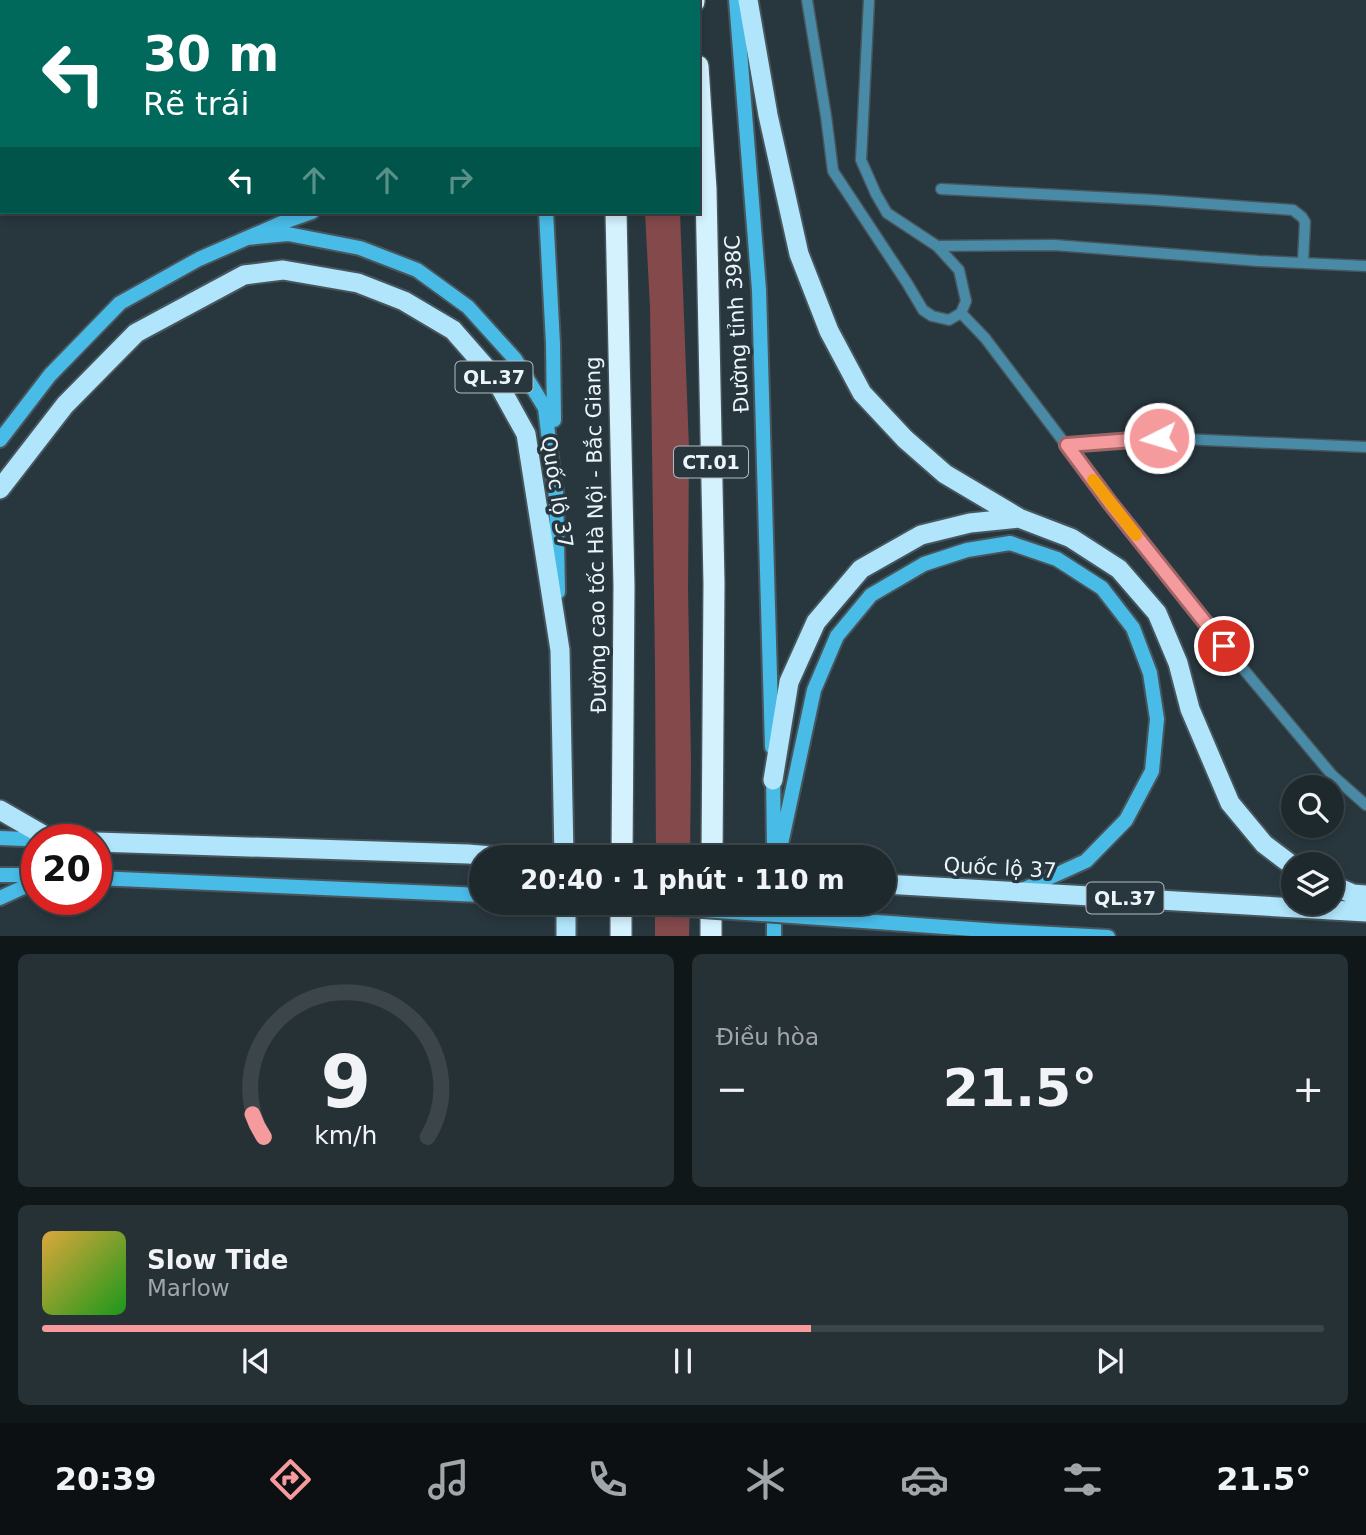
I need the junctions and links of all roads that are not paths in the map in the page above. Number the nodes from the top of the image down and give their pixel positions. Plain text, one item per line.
1 (736, 0) edge
2 (748, 0) edge
3 (807, 0) edge
4 (869, 0) edge
5 (700, 97) edge
6 (941, 189) dead end
7 (307, 214) edge
8 (546, 214) edge
9 (616, 214) edge
10 (247, 238) junction
11 (937, 246) junction
12 (1303, 262) junction
13 (1366, 265) edge
14 (961, 313) junction
15 (0, 440) edge
16 (1067, 445) junction
17 (1366, 447) edge
18 (0, 489) edge
19 (556, 498) junction
20 (1019, 518) junction
21 (560, 650) junction
22 (773, 780) junction
23 (1366, 805) edge
24 (0, 810) edge
25 (24, 824) edge
26 (0, 838) edge
27 (21, 839) edge
28 (112, 843) edge
29 (565, 845) edge
30 (622, 845) edge
31 (712, 845) edge
32 (776, 845) edge
33 (779, 845) edge
34 (469, 854) edge
35 (1281, 857) edge
36 (0, 875) edge
37 (21, 877) edge
38 (112, 879) edge
39 (896, 885) edge
40 (21, 887) edge
41 (1344, 890) edge
42 (1019, 891) junction
43 (469, 894) edge
44 (1366, 895) edge
45 (0, 898) edge
46 (1366, 912) edge
47 (566, 915) edge
48 (621, 915) edge
49 (711, 915) edge
50 (774, 915) edge
51 (775, 915) edge
52 (1004, 934) edge
53 (566, 936) edge
54 (621, 936) edge
55 (711, 936) edge
56 (774, 936) edge
57 (1108, 936) edge

1 - 22 main road, Đường tỉnh 398C
2 - 20 highway
3 - 14 lane
4 - 11 lane
5 - 31 highway, CT.01
6 - 12 lane
7 - 10 main road
8 - 19 main road
9 - 30 highway, Đường cao tốc Hà Nội - Bắc Giang
10 - 15 main road
10 - 19 main road
11 - 12 lane
11 - 14 lane
12 - 13 lane
14 - 16 lane
16 - 17 lane
16 - 23 lane
18 - 21 highway, Quốc lộ 37 / QL.37
19 - 21 main road
20 - 22 highway
20 - 35 highway
21 - 29 highway, Quốc lộ 37 / QL.37
22 - 32 main road, Đường tỉnh 398C
24 - 25 highway
26 - 27 main road
28 - 34 highway
33 - 42 main road
36 - 37 main road
38 - 43 main road
39 - 42 highway, Quốc lộ 37 / QL.37
40 - 45 main road
41 - 44 highway
42 - 46 highway, Quốc lộ 37 / QL.37
47 - 53 highway
48 - 54 highway
49 - 55 highway
50 - 56 main road
51 - 52 main road, bridge
52 - 57 main road

